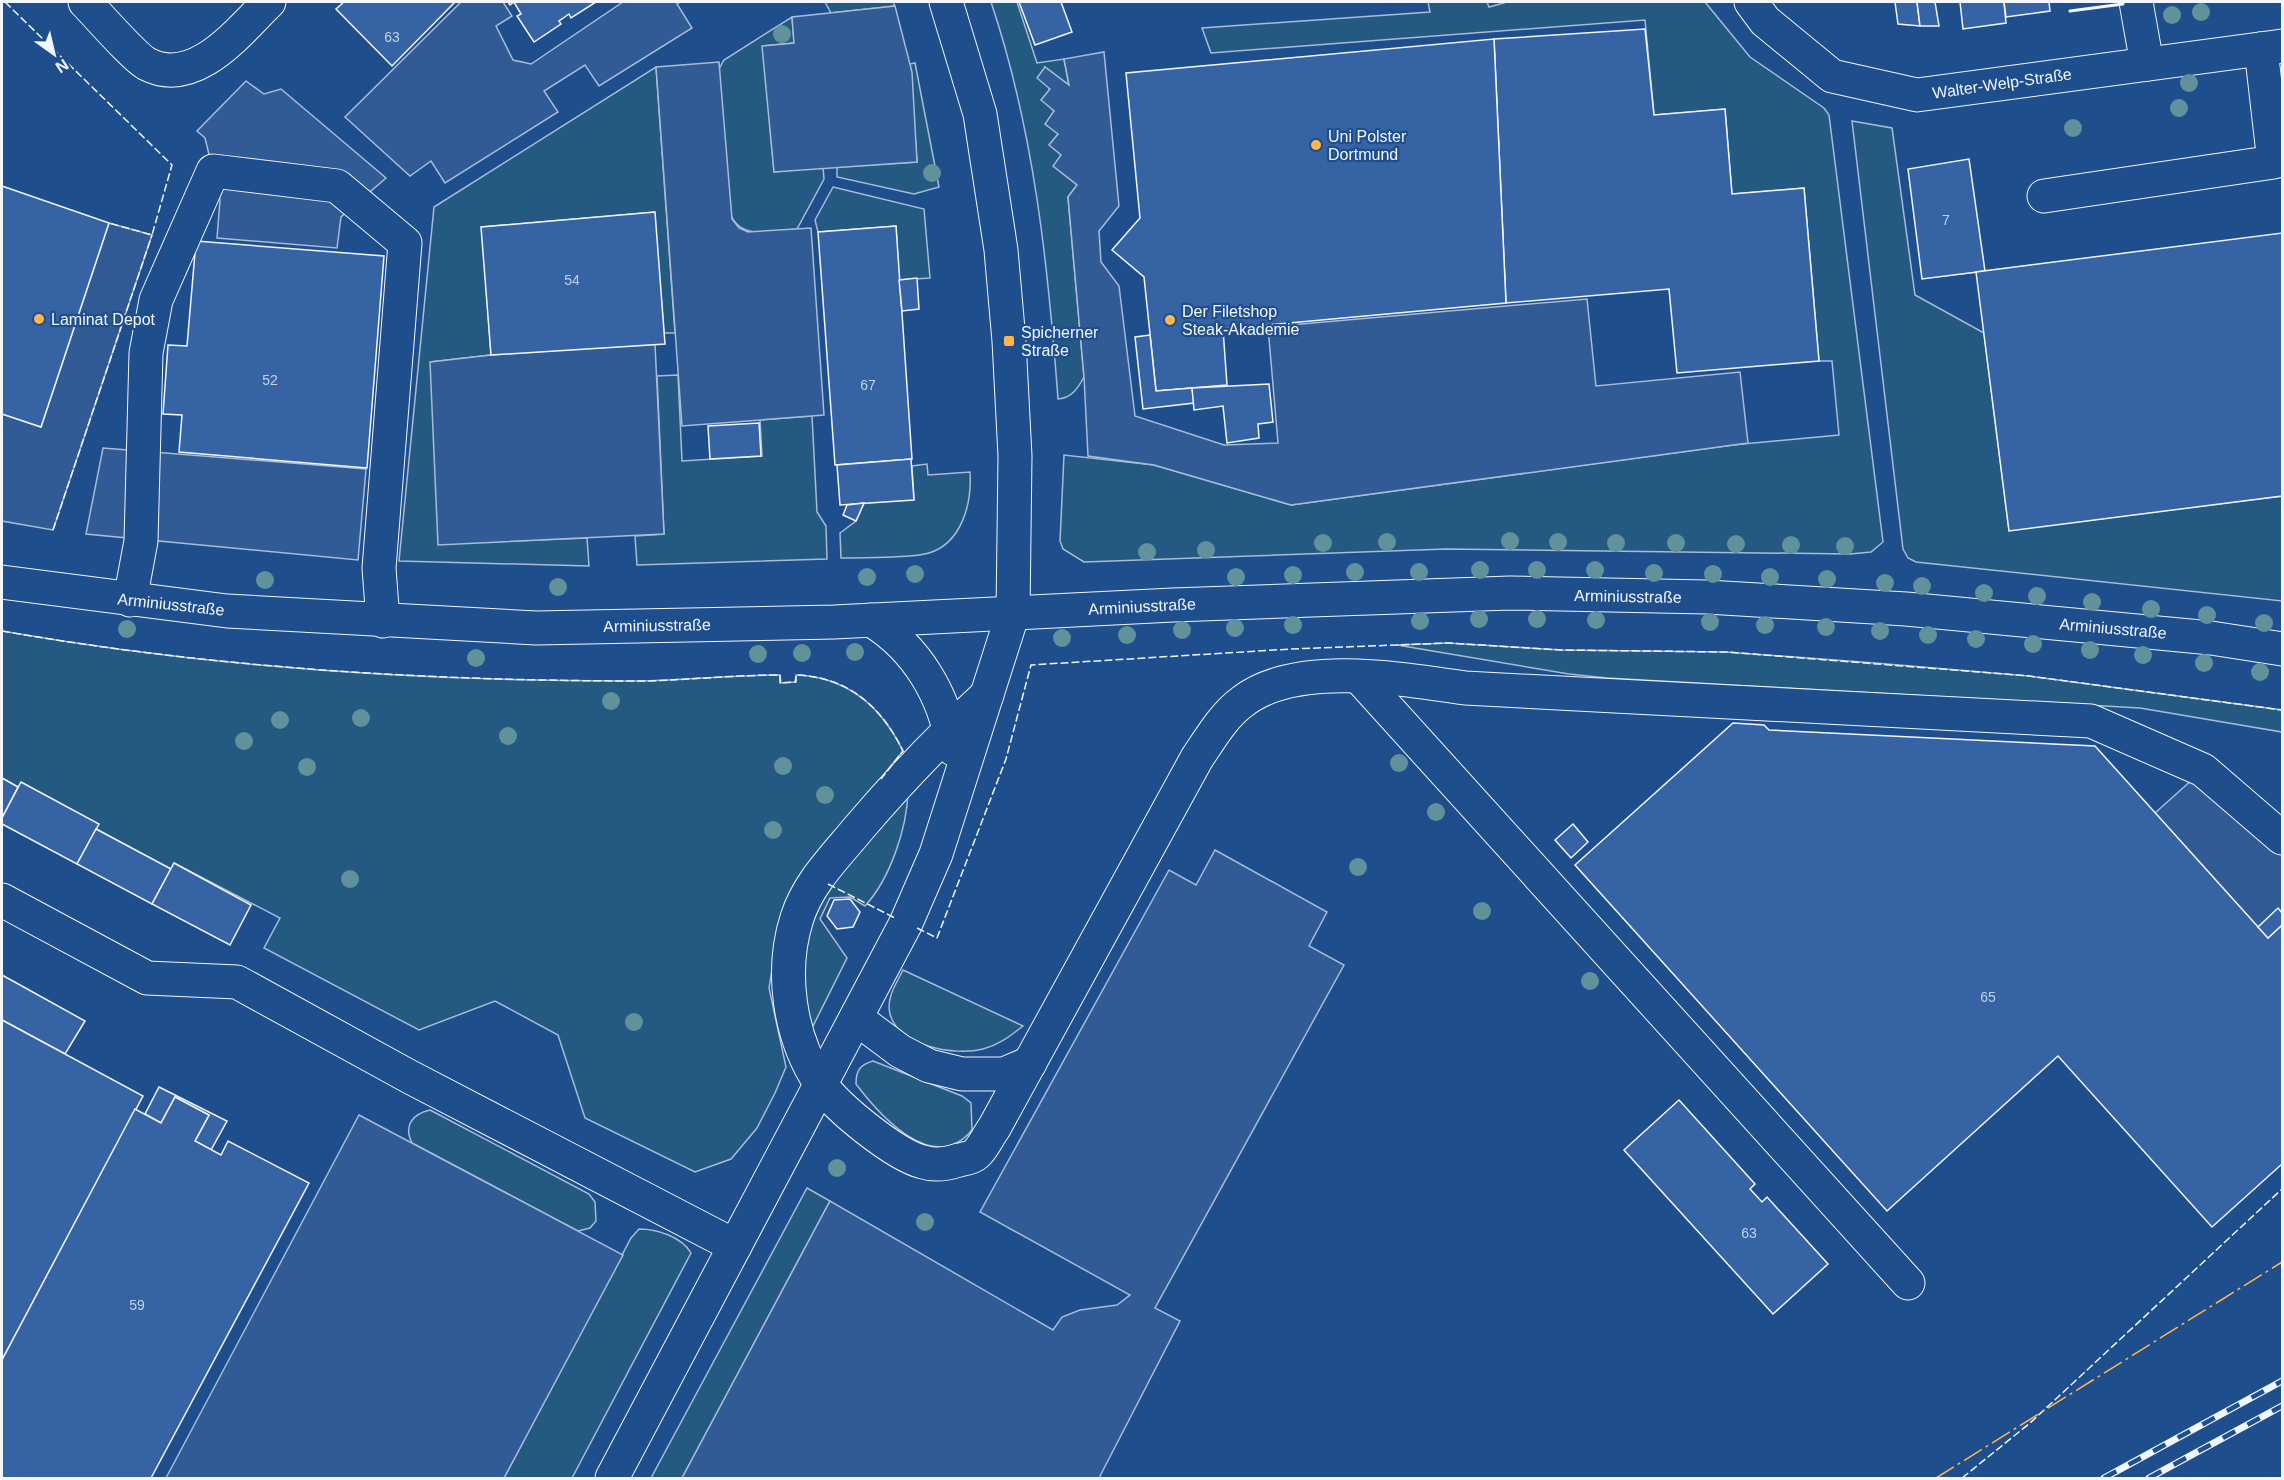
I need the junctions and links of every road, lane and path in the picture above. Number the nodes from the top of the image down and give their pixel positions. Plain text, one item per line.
1 (85, 2) edge
2 (269, 2) edge
3 (946, 2) edge
4 (1751, 2) edge
5 (2136, 2) edge
6 (2272, 47) edge
7 (2147, 64) junction
8 (2044, 196) dead end
9 (2, 582) edge
10 (130, 600) junction
11 (1013, 612) junction
12 (871, 620) junction
13 (383, 621) junction
14 (2283, 649) edge
15 (1360, 678) junction
16 (987, 695) junction
17 (951, 730) junction
18 (959, 786) junction
19 (2283, 838) edge
20 (2, 900) edge
21 (856, 1018) junction
22 (1030, 1063) junction
23 (820, 1084) junction
24 (735, 1246) junction
25 (1908, 1283) dead end
26 (612, 1479) edge

1 - 2 street
3 - 11 street
4 - 7 street, Walter-Welp-Straße
5 - 7 street
6 - 7 street, Walter-Welp-Straße
6 - 8 street
9 - 10 street, Arminiusstraße
10 - 13 street, Arminiusstraße
10 - 13 street
11 - 12 street, Arminiusstraße
11 - 14 street, Arminiusstraße
11 - 16 street
12 - 13 street, Arminiusstraße
12 - 17 street
15 - 19 street
15 - 22 street
15 - 25 street
16 - 17 street
16 - 18 street
17 - 18 street
17 - 23 street
18 - 21 street
20 - 24 street
21 - 22 street
21 - 23 street
22 - 23 street
23 - 24 street
24 - 26 street

